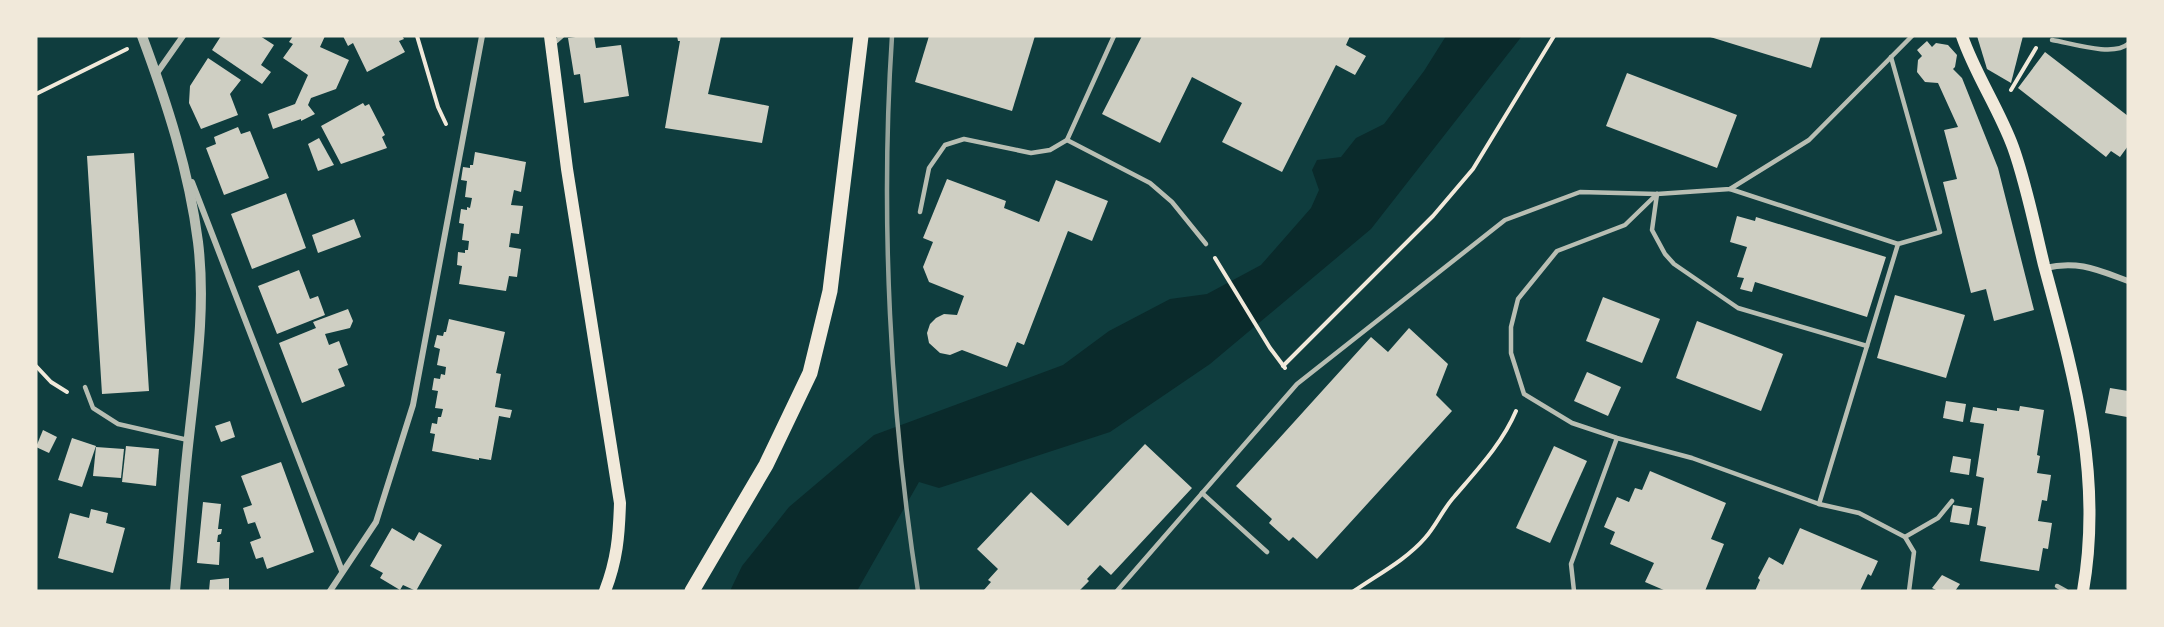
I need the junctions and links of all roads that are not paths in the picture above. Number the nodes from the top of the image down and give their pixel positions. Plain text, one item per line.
1 (183, 36) edge
2 (482, 36) edge
3 (562, 36) edge
4 (861, 36) edge
5 (1114, 36) edge
6 (1912, 36) edge
7 (1962, 36) edge
8 (143, 38) edge
9 (2052, 40) road end
10 (551, 41) edge
11 (2128, 45) edge
12 (1892, 57) junction
13 (157, 73) junction
14 (1067, 140) junction
15 (182, 156) junction
16 (1730, 189) junction
17 (1657, 194) junction
18 (920, 212) dead end
19 (1206, 244) road end
20 (1898, 244) junction
21 (2045, 268) junction
22 (2128, 281) edge
23 (1867, 346) junction
24 (85, 387) dead end
25 (1617, 438) junction
26 (188, 440) junction
27 (1202, 493) junction
28 (1952, 501) dead end
29 (1819, 504) junction
30 (1905, 537) junction
31 (1267, 552) dead end
32 (342, 570) junction
33 (2057, 586) dead end
34 (2086, 590) edge
35 (175, 591) edge
36 (330, 591) edge
37 (605, 591) edge
38 (692, 591) edge
39 (1117, 591) edge
40 (1574, 591) edge
41 (1909, 591) edge
42 (2066, 591) edge

1 - 13 street
2 - 32 street
3 - 10 lane
4 - 38 main road
5 - 14 lane
6 - 12 lane
7 - 21 main road
8 - 13 street
9 - 11 lane
10 - 37 main road
12 - 16 lane
12 - 20 lane
13 - 15 street
14 - 18 lane
14 - 19 lane
15 - 26 street
15 - 32 street
16 - 17 lane
16 - 20 lane
17 - 23 lane
17 - 25 lane
17 - 27 lane
20 - 23 lane
21 - 22 street
21 - 34 main road
23 - 29 lane
24 - 26 lane
25 - 29 lane
25 - 40 lane
26 - 35 street
27 - 31 lane
27 - 39 lane
28 - 30 lane
29 - 30 lane
30 - 41 lane
32 - 36 street
33 - 42 lane

